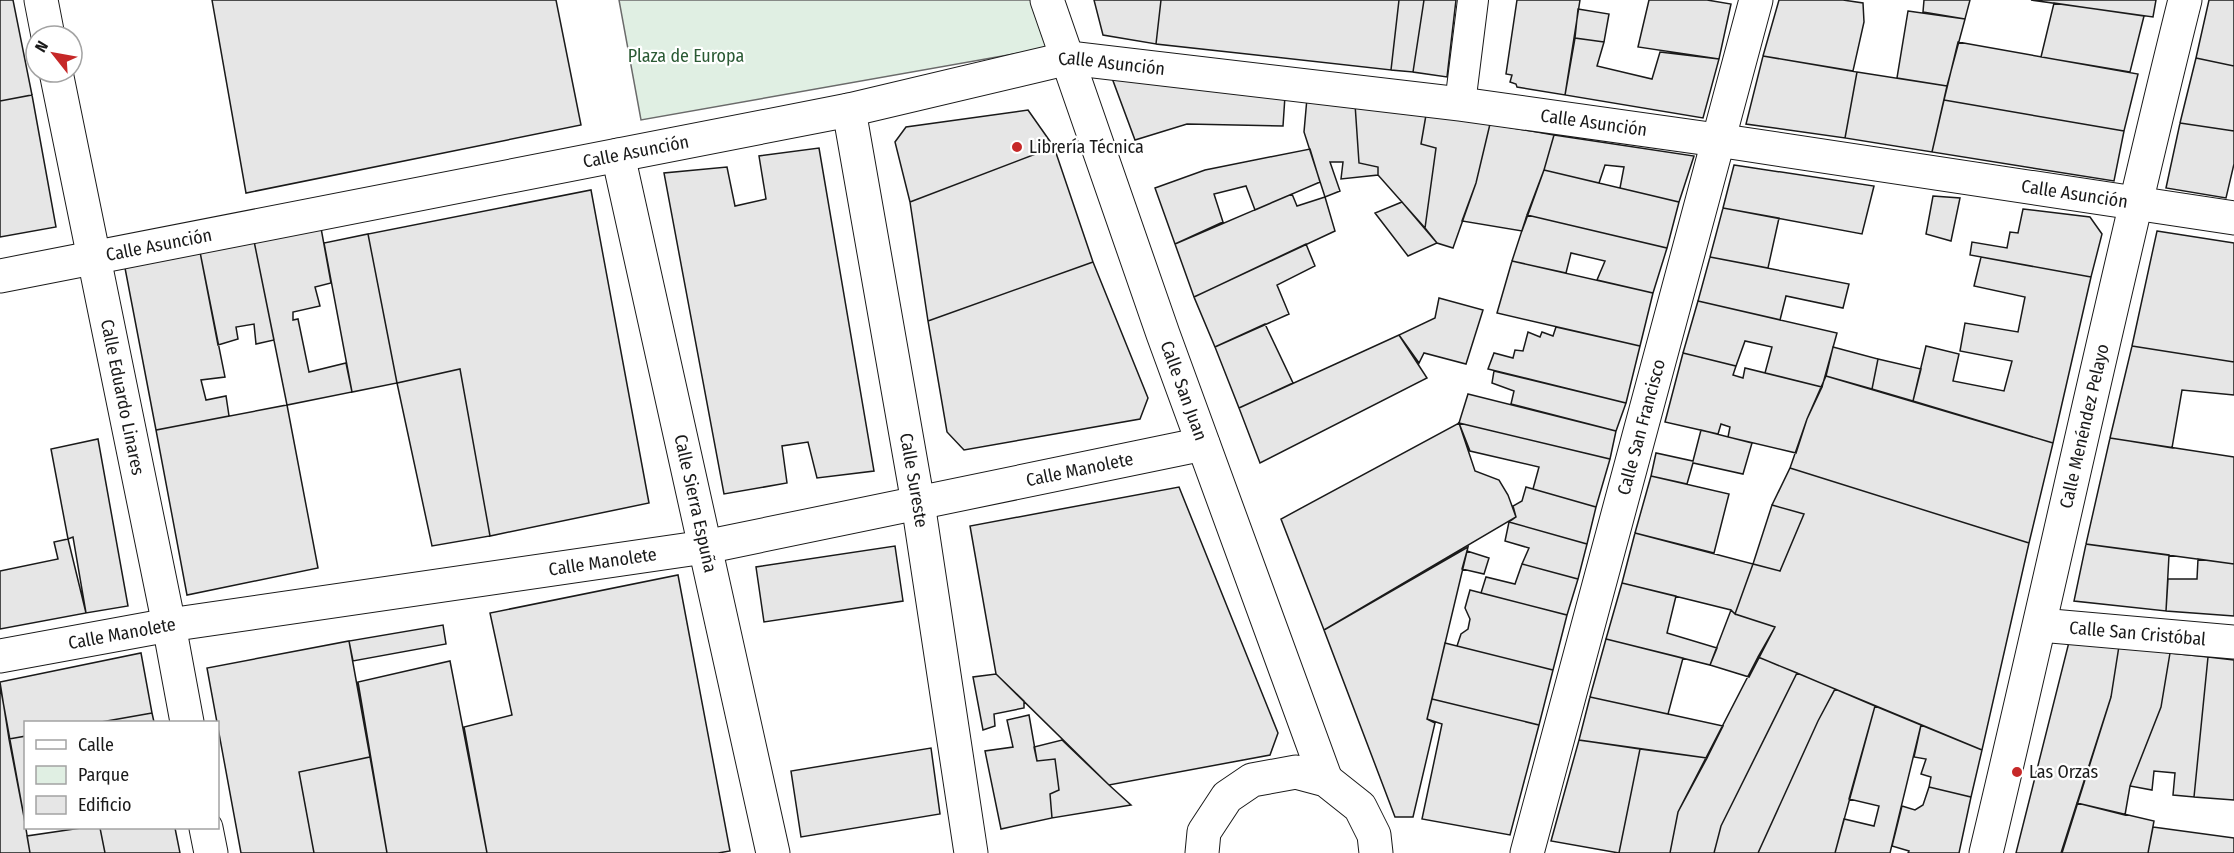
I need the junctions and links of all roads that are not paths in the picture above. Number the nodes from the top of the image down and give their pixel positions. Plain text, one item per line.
1 (41, 0) edge
2 (1047, 0) edge
3 (1473, 0) edge
4 (1756, 0) edge
5 (2185, 0) edge
6 (46, 24) edge
7 (1069, 58) junction
8 (59, 84) edge
9 (1460, 104) junction
10 (849, 110) junction
11 (1717, 140) junction
12 (618, 155) junction
13 (2135, 202) junction
14 (2234, 218) edge
15 (95, 258) junction
16 (0, 276) edge
17 (1203, 444) junction
18 (918, 503) junction
19 (705, 547) junction
20 (169, 625) junction
21 (2040, 625) junction
22 (2234, 642) edge
23 (0, 656) edge
24 (187, 721) edge
25 (1326, 780) junction
26 (206, 829) edge
27 (211, 853) edge
28 (773, 853) edge
29 (971, 853) edge
30 (1202, 853) edge
31 (1376, 853) edge
32 (1527, 853) edge
33 (1986, 853) edge

1 - 6 street
2 - 7 street, Calle San Juan
3 - 9 street
4 - 11 street, Calle San Francisco
5 - 13 street, Calle Menéndez Pelayo
7 - 9 street, Calle Asunción
7 - 10 street, Calle Asunción
7 - 17 street, Calle San Juan
8 - 15 street, Calle Eduardo Linares
9 - 11 street, Calle Asunción
10 - 12 street, Calle Asunción
10 - 18 street, Calle Sureste
11 - 13 street, Calle Asunción
11 - 32 street, Calle San Francisco
12 - 15 street, Calle Asunción
12 - 19 street, Calle Sierra Espuña
13 - 14 street, Calle Asunción
13 - 21 street, Calle Menéndez Pelayo
15 - 16 street, Calle Asunción
15 - 20 street, Calle Eduardo Linares
17 - 18 street, Calle Manolete
17 - 25 street, Calle San Juan
18 - 19 street, Calle Manolete
18 - 29 street, Calle Sureste
19 - 20 street, Calle Manolete
19 - 28 street, Calle Sierra Espuña
20 - 23 street, Calle Manolete
20 - 24 street, Calle Eduardo Linares
21 - 22 street, Calle San Cristóbal
21 - 33 street, Calle Menéndez Pelayo
25 - 30 street
25 - 31 street
26 - 27 street

